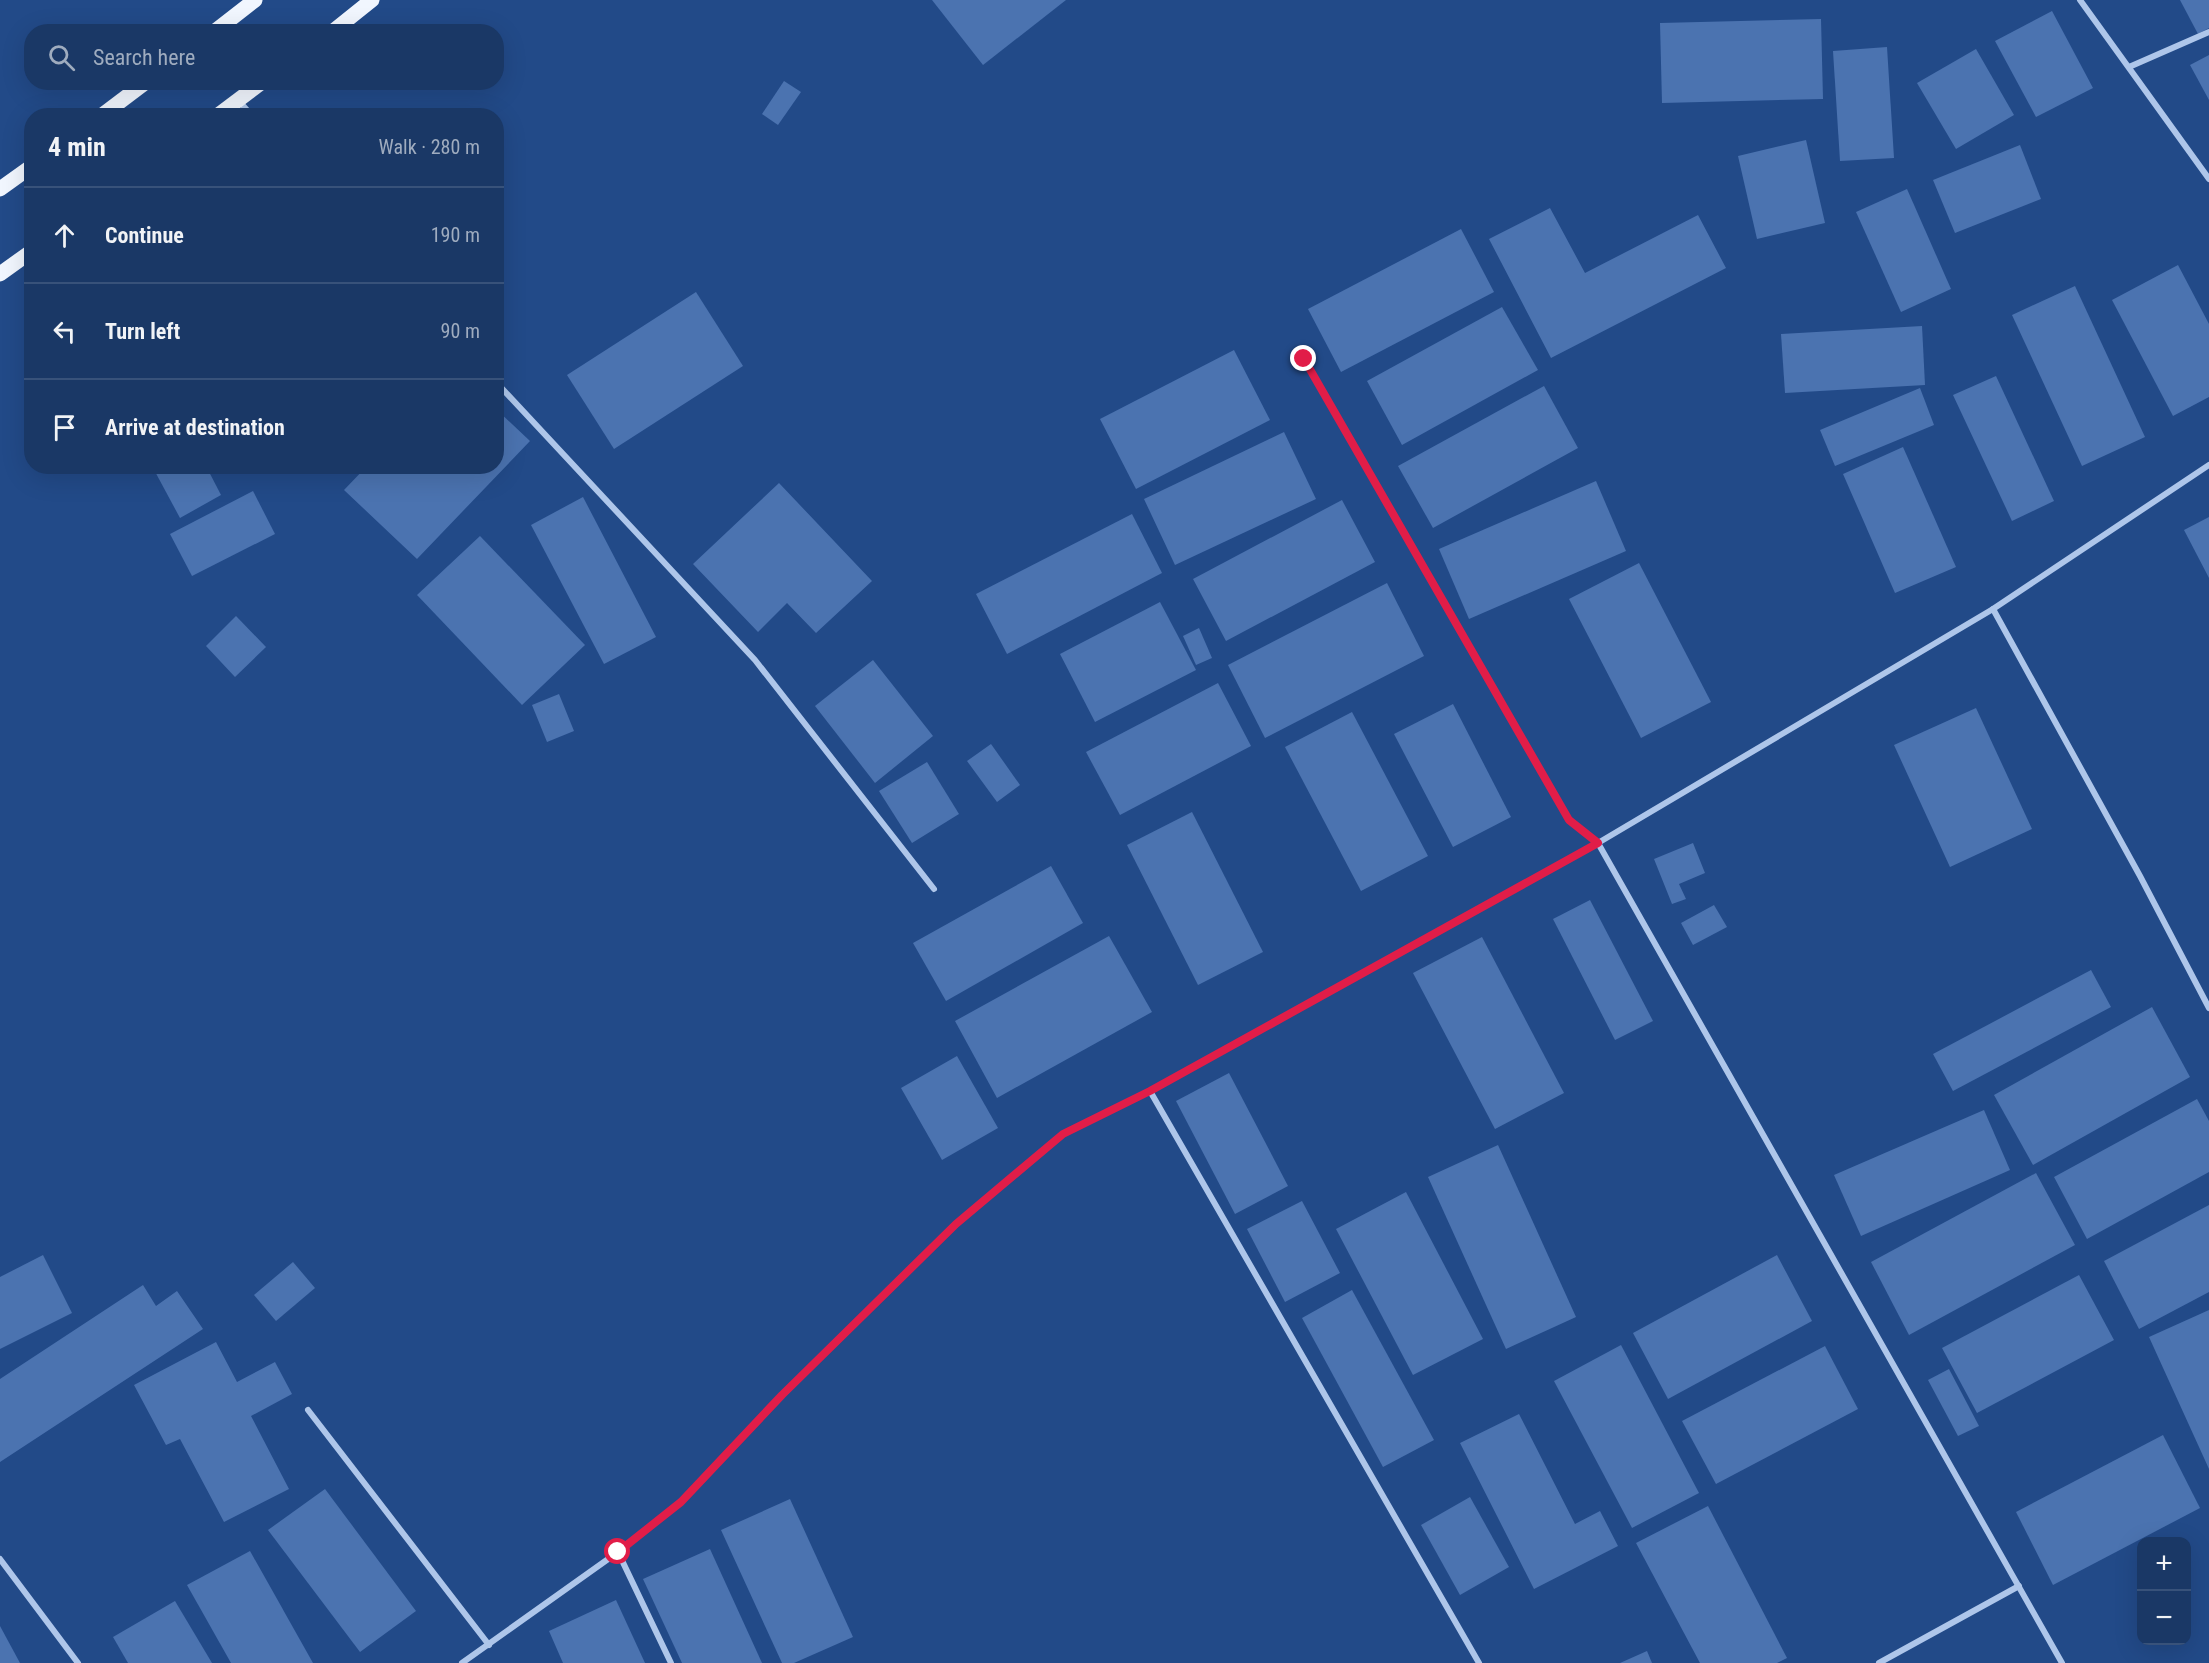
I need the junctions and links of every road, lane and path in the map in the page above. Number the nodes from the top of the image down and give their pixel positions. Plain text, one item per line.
1 (255, 0) edge
2 (372, 0) edge
3 (2080, 0) edge
4 (224, 24) edge
5 (342, 24) edge
6 (2209, 32) edge
7 (2129, 67) junction
8 (135, 90) edge
9 (251, 90) edge
10 (238, 100) junction
11 (112, 108) edge
12 (228, 108) edge
13 (245, 108) edge
14 (24, 172) edge
15 (2209, 179) edge
16 (0, 189) edge
17 (24, 257) edge
18 (0, 274) edge
19 (1304, 359) dead end
20 (504, 391) edge
21 (2209, 465) edge
22 (1993, 609) junction
23 (1598, 843) junction
24 (934, 889) dead end
25 (2209, 1008) edge
26 (1150, 1091) junction
27 (308, 1410) dead end
28 (618, 1552) junction
29 (0, 1559) edge
30 (2019, 1586) junction
31 (489, 1645) junction
32 (78, 1663) edge
33 (462, 1663) edge
34 (671, 1663) edge
35 (1479, 1663) edge
36 (1878, 1663) edge
37 (2062, 1663) edge

1 - 4 main road
2 - 5 main road
3 - 7 street
6 - 7 street
7 - 15 street
8 - 11 main road
9 - 10 main road
10 - 12 main road
10 - 13 street
14 - 16 main road
17 - 18 main road
19 - 23 street
20 - 24 street
21 - 22 street
22 - 23 street
22 - 25 street
23 - 26 street
23 - 30 street
26 - 28 street
26 - 35 street
27 - 31 street
28 - 31 street
28 - 34 street
29 - 32 street
30 - 36 street
30 - 37 street
31 - 33 street

